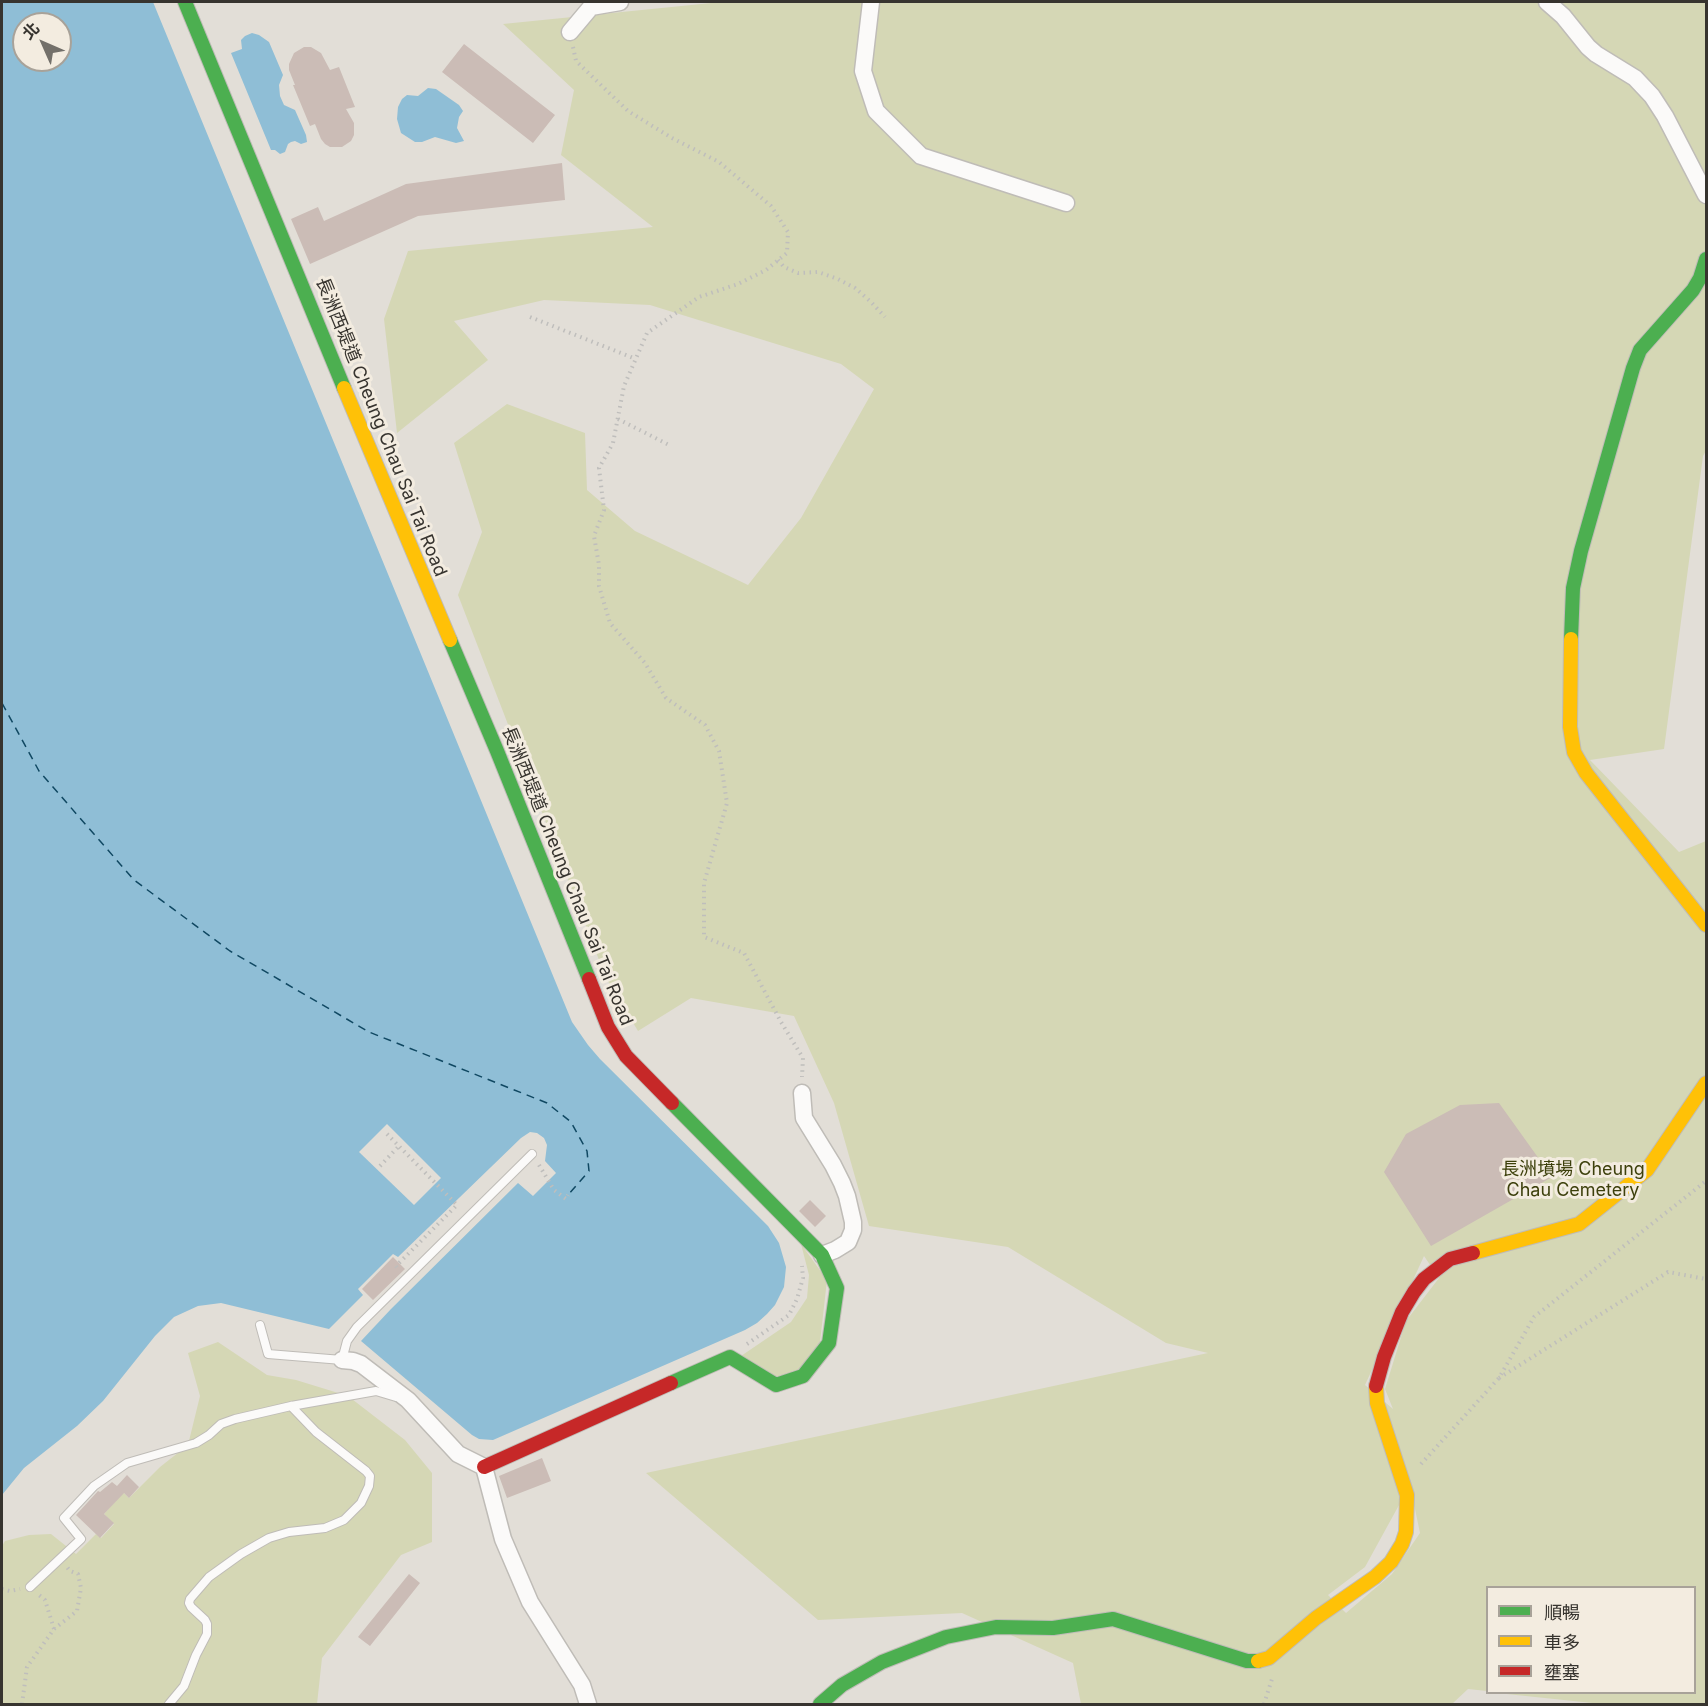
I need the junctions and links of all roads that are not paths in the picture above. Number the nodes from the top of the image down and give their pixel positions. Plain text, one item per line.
1 (185, 2) edge
2 (620, 2) edge
3 (871, 2) edge
4 (1547, 2) edge
5 (570, 32) road end
6 (1707, 195) edge
7 (1066, 203) dead end
8 (1707, 259) edge
9 (1707, 924) edge
10 (1707, 1083) edge
11 (802, 1093) road end
12 (532, 1154) road end
13 (822, 1255) junction
14 (260, 1325) dead end
15 (342, 1360) junction
16 (408, 1400) junction
17 (291, 1406) junction
18 (484, 1467) junction
19 (30, 1587) road end
20 (169, 1704) edge
21 (588, 1704) edge
22 (820, 1704) edge

1 - 13 street, 長洲西堤道 Cheung Chau Sai Tai Road
2 - 5 street
3 - 7 street
4 - 6 street
8 - 9 street
10 - 22 street
11 - 13 street
12 - 15 lane
13 - 18 street, 長洲西堤道 Cheung Chau Sai Tai Road
14 - 15 lane
15 - 16 street
16 - 17 lane
16 - 18 street
17 - 19 lane
17 - 20 lane
18 - 21 street

